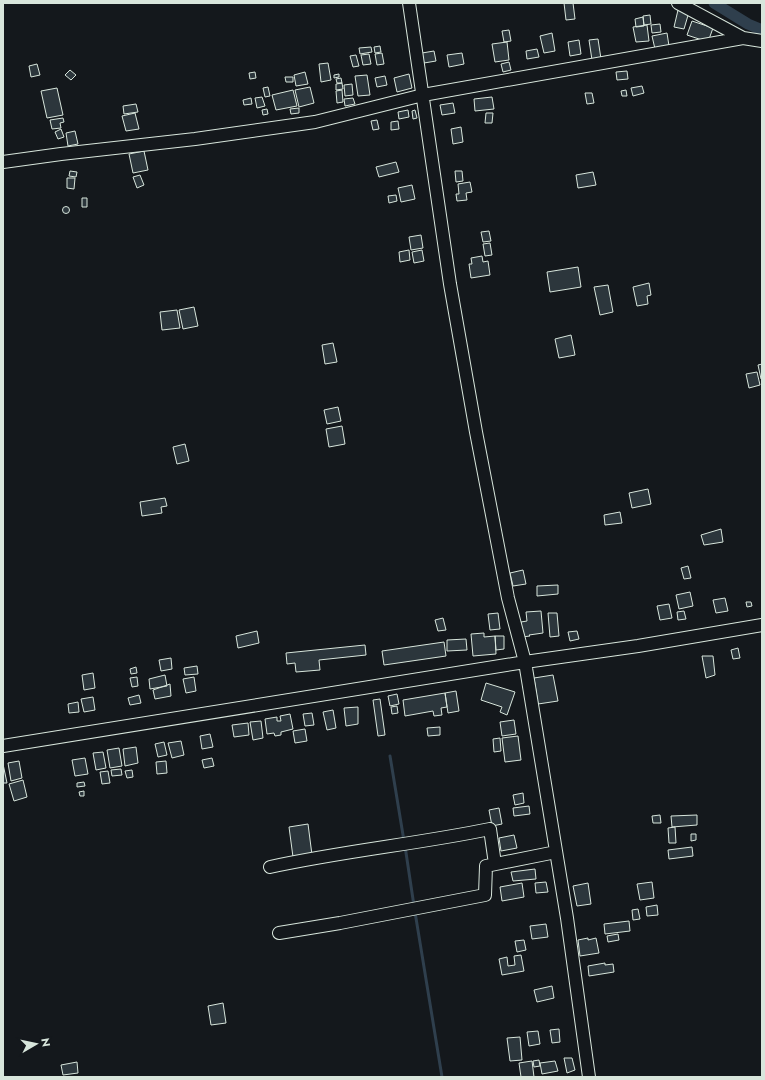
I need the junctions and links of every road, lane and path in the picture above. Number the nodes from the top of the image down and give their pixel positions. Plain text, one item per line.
1 (409, 3) edge
2 (678, 3) edge
3 (744, 38) junction
4 (762, 40) edge
5 (423, 95) junction
6 (3, 162) edge
7 (762, 625) edge
8 (525, 662) junction
9 (3, 746) edge
10 (556, 852) junction
11 (495, 864) junction
12 (270, 867) dead end
13 (279, 933) dead end
14 (590, 1077) edge

1 - 5 street
2 - 3 street
3 - 4 street
3 - 5 street
5 - 6 street
5 - 8 street
7 - 8 street
8 - 9 street
8 - 10 street
10 - 11 street
10 - 14 street
11 - 12 street
11 - 13 street

